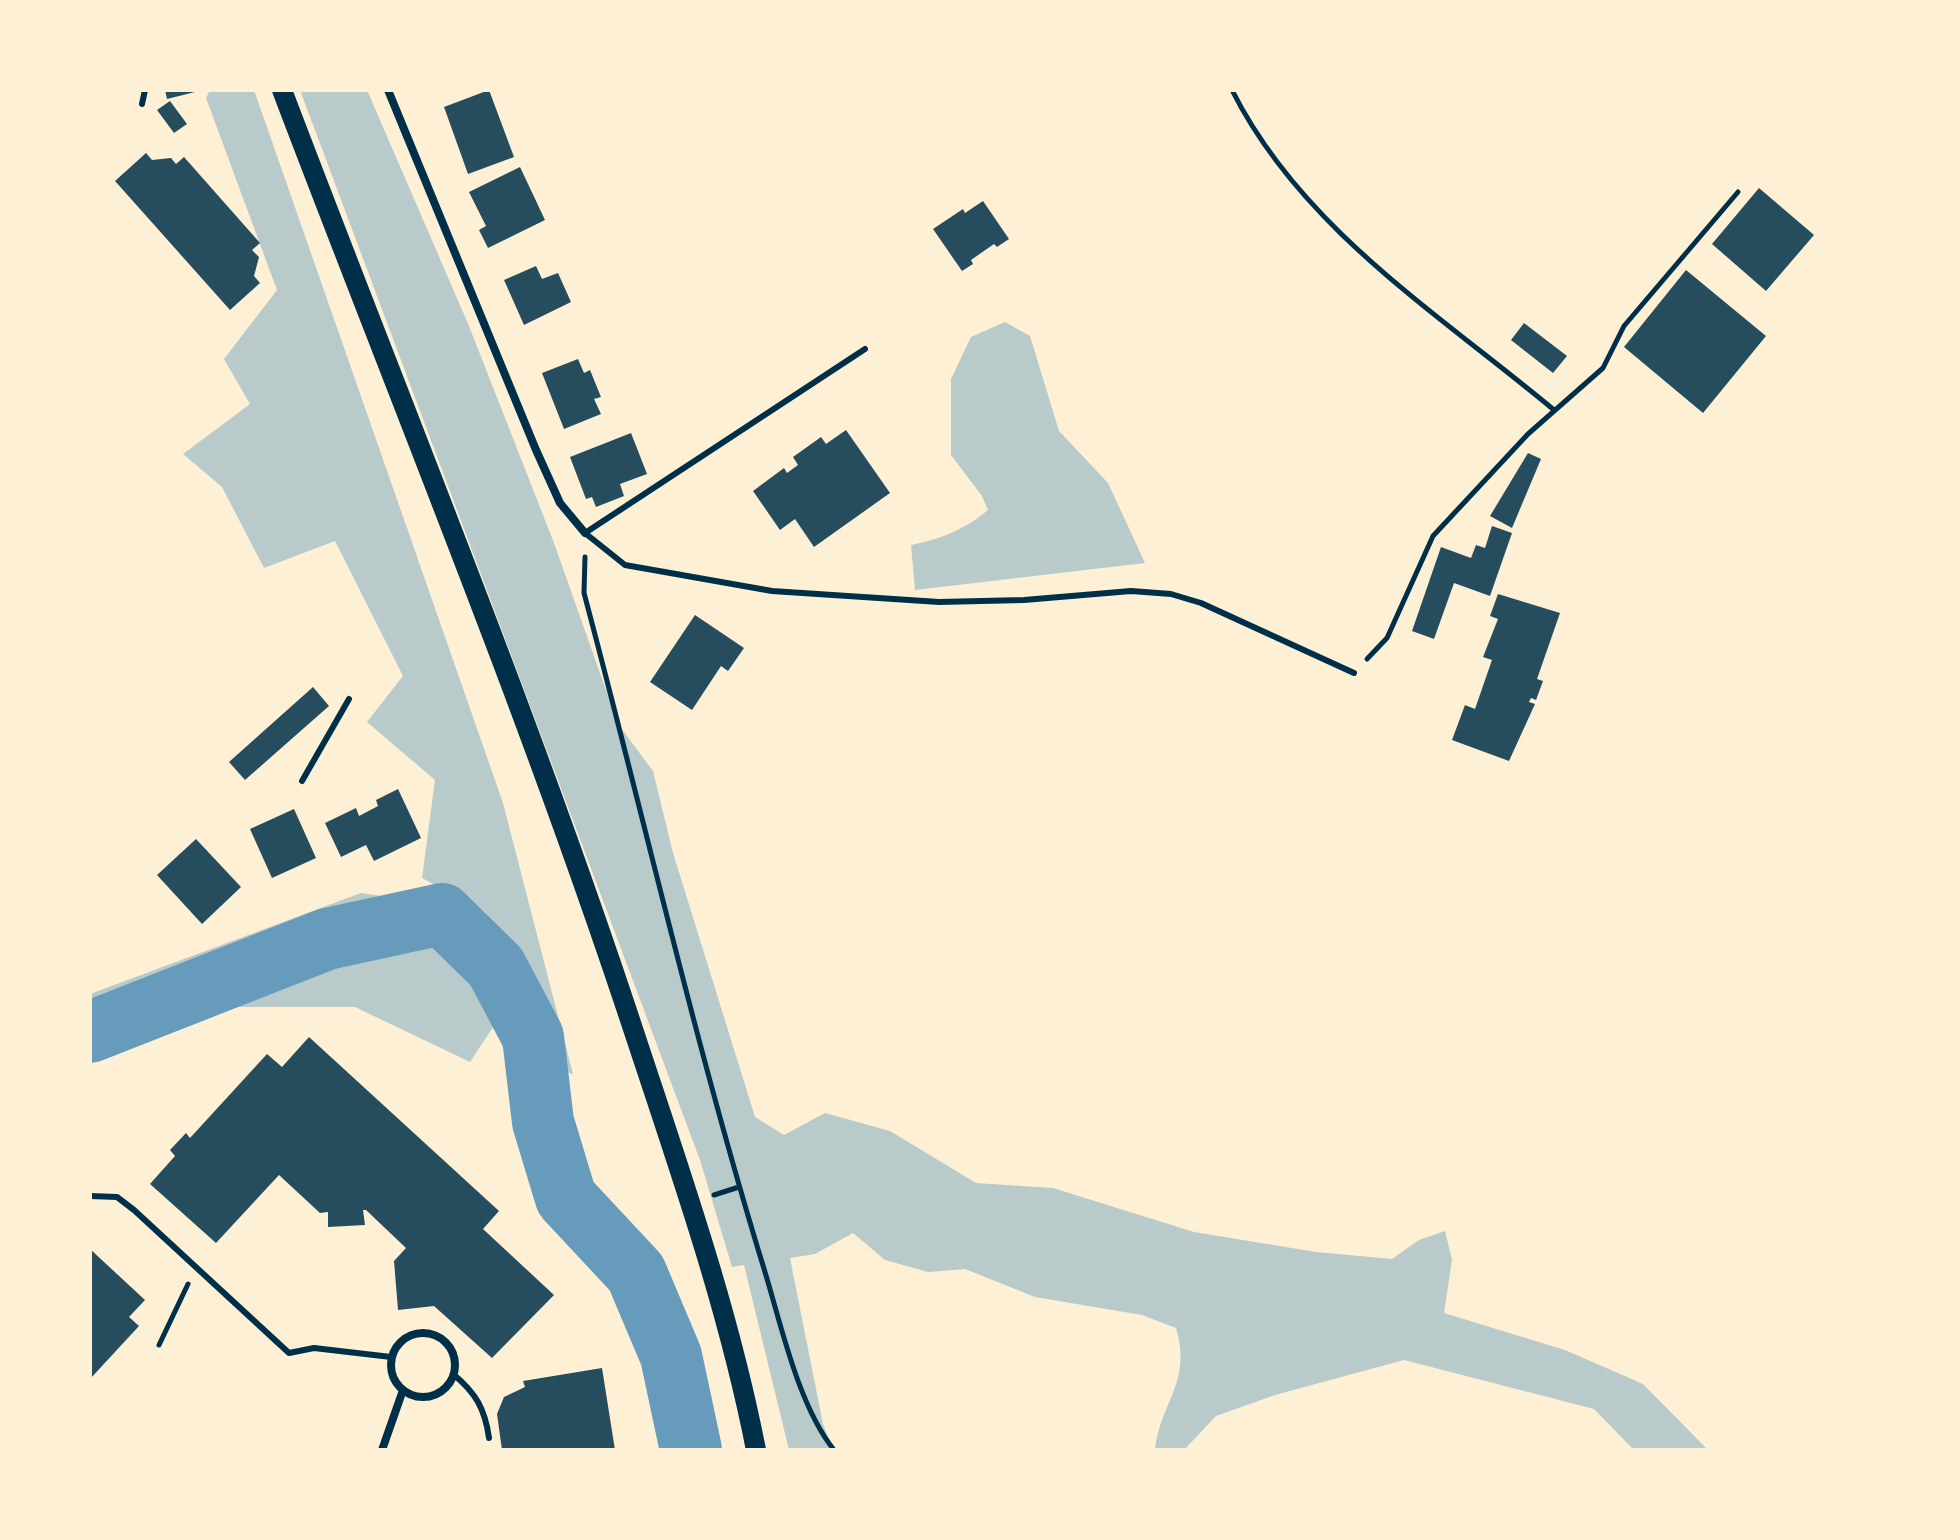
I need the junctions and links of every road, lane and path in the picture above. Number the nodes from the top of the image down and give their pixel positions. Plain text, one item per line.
1 (145, 90) edge
2 (282, 90) edge
3 (388, 90) edge
4 (1232, 90) edge
5 (142, 104) dead end
6 (1738, 192) dead end
7 (865, 349) dead end
8 (1554, 410) junction
9 (585, 533) junction
10 (1354, 673) joint
11 (349, 699) dead end
12 (302, 781) dead end
13 (90, 1196) edge
14 (195, 1268) junction
15 (159, 1345) dead end
16 (391, 1357) junction
17 (453, 1374) junction
18 (403, 1390) junction
19 (489, 1438) dead end
20 (382, 1450) edge
21 (756, 1450) edge
22 (834, 1450) edge

1 - 5 lane
2 - 21 main road
3 - 9 street
4 - 8 path
6 - 8 path
7 - 9 lane
8 - 10 path
9 - 10 lane
9 - 22 path
11 - 12 lane
13 - 14 lane
14 - 15 path
14 - 16 lane
16 - 17 street
16 - 18 street
17 - 18 street
17 - 19 lane
18 - 20 street

